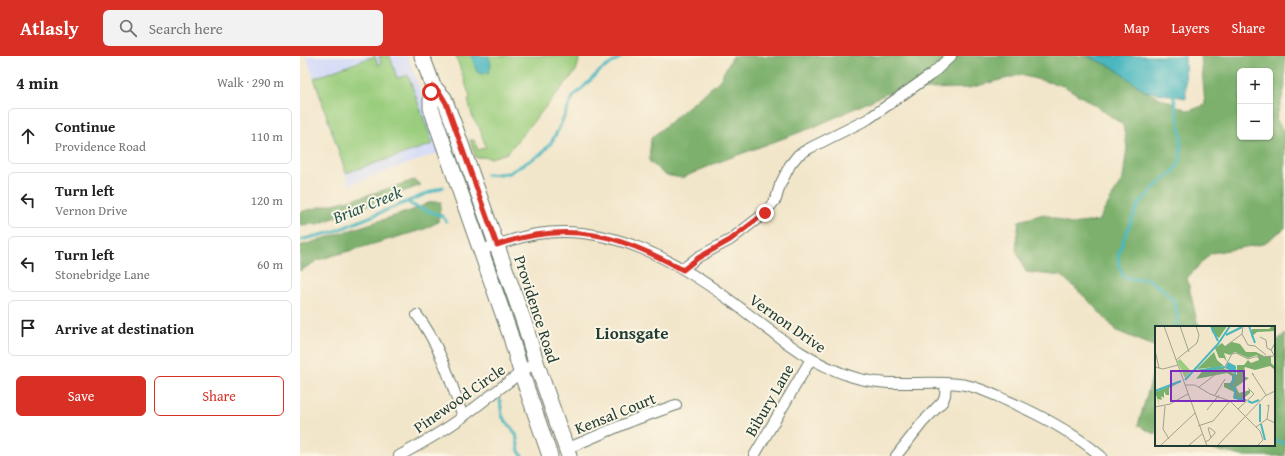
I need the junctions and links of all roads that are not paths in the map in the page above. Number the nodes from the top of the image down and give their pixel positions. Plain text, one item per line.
1 (422, 56) edge
2 (951, 56) edge
3 (433, 86) junction
4 (497, 245) junction
5 (481, 250) junction
6 (683, 270) junction
7 (417, 315) dead end
8 (810, 359) junction
9 (536, 362) junction
10 (521, 372) junction
11 (946, 383) junction
12 (676, 405) dead end
13 (464, 417) junction
14 (567, 452) edge
15 (399, 456) edge
16 (550, 456) edge
17 (754, 456) edge
18 (896, 456) edge
19 (1102, 456) edge

1 - 3 main road, Providence Road
2 - 6 street
3 - 4 main road, Providence Road
3 - 5 main road, Providence Road
4 - 5 street, Vernon Drive
4 - 6 street, Vernon Drive
4 - 9 main road, Providence Road
5 - 10 main road, Providence Road
6 - 8 street, Vernon Drive
7 - 13 street
8 - 11 street, Vernon Drive
8 - 17 street, Bibury Lane
9 - 10 street, Pinewood Circle
9 - 14 main road, Providence Road
10 - 13 street, Pinewood Circle
10 - 16 main road, Providence Road
11 - 18 street
11 - 19 street, Vernon Drive
12 - 14 street, Kensal Court
13 - 15 street, Pinewood Circle

